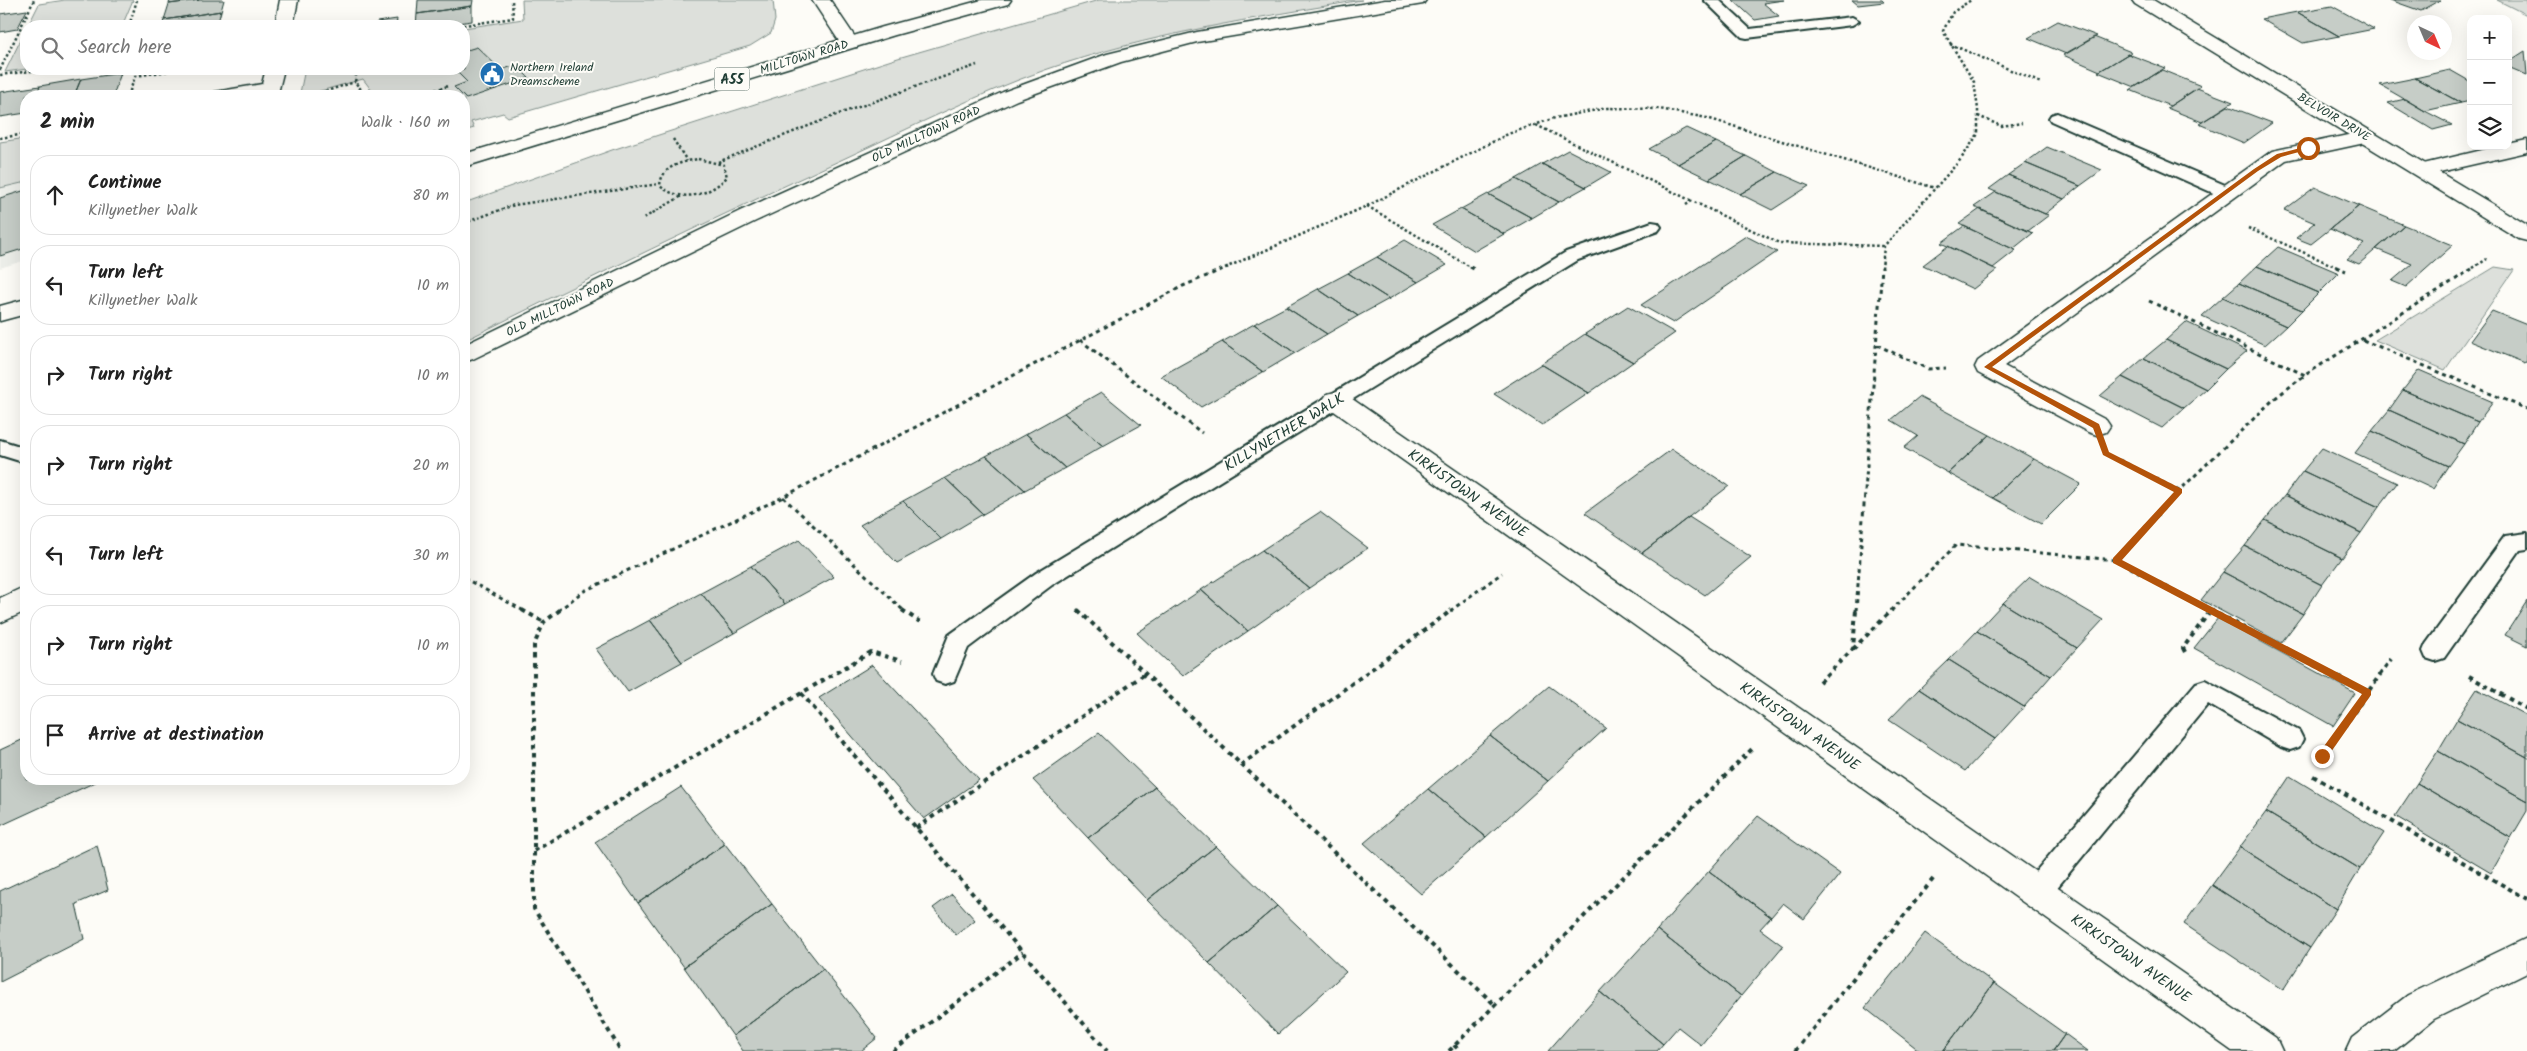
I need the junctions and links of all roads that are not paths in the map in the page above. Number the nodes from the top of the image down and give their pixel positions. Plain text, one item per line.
1 (289, 0) edge
2 (821, 0) edge
3 (1002, 0) edge
4 (1417, 0) edge
5 (1711, 0) edge
6 (2141, 0) edge
7 (285, 20) edge
8 (1852, 21) dead end
9 (850, 43) junction
10 (274, 75) edge
11 (264, 90) edge
12 (2057, 118) road end
13 (2366, 137) junction
14 (2527, 146) edge
15 (470, 159) edge
16 (2422, 170) junction
17 (2226, 192) junction
18 (1652, 227) road end
19 (2527, 234) edge
20 (20, 308) edge
21 (0, 314) edge
22 (470, 351) edge
23 (1336, 400) junction
24 (2097, 426) road end
25 (0, 448) edge
26 (20, 454) edge
27 (2527, 541) edge
28 (20, 600) edge
29 (0, 612) edge
30 (2435, 651) road end
31 (945, 674) road end
32 (2290, 739) dead end
33 (2036, 892) junction
34 (2527, 955) edge
35 (2263, 1051) edge
36 (2365, 1051) edge

1 - 7 main road
2 - 9 main road
3 - 9 main road, MILLTOWN ROAD / A55
4 - 22 main road, OLD MILLTOWN ROAD
5 - 8 lane
6 - 13 main road, BELVOIR DRIVE
9 - 15 main road, MILLTOWN ROAD / A55
10 - 11 main road
12 - 17 lane
13 - 16 main road, BELVOIR DRIVE
13 - 17 main road
14 - 16 main road
16 - 19 main road, BELVOIR DRIVE
17 - 24 main road
18 - 23 lane, KILLYNETHER WALK
20 - 21 main road
23 - 31 lane, KILLYNETHER WALK
23 - 33 main road, KIRKISTOWN AVENUE
25 - 26 lane
27 - 30 lane
28 - 29 main road
32 - 33 lane
33 - 35 main road, KIRKISTOWN AVENUE
34 - 36 main road

